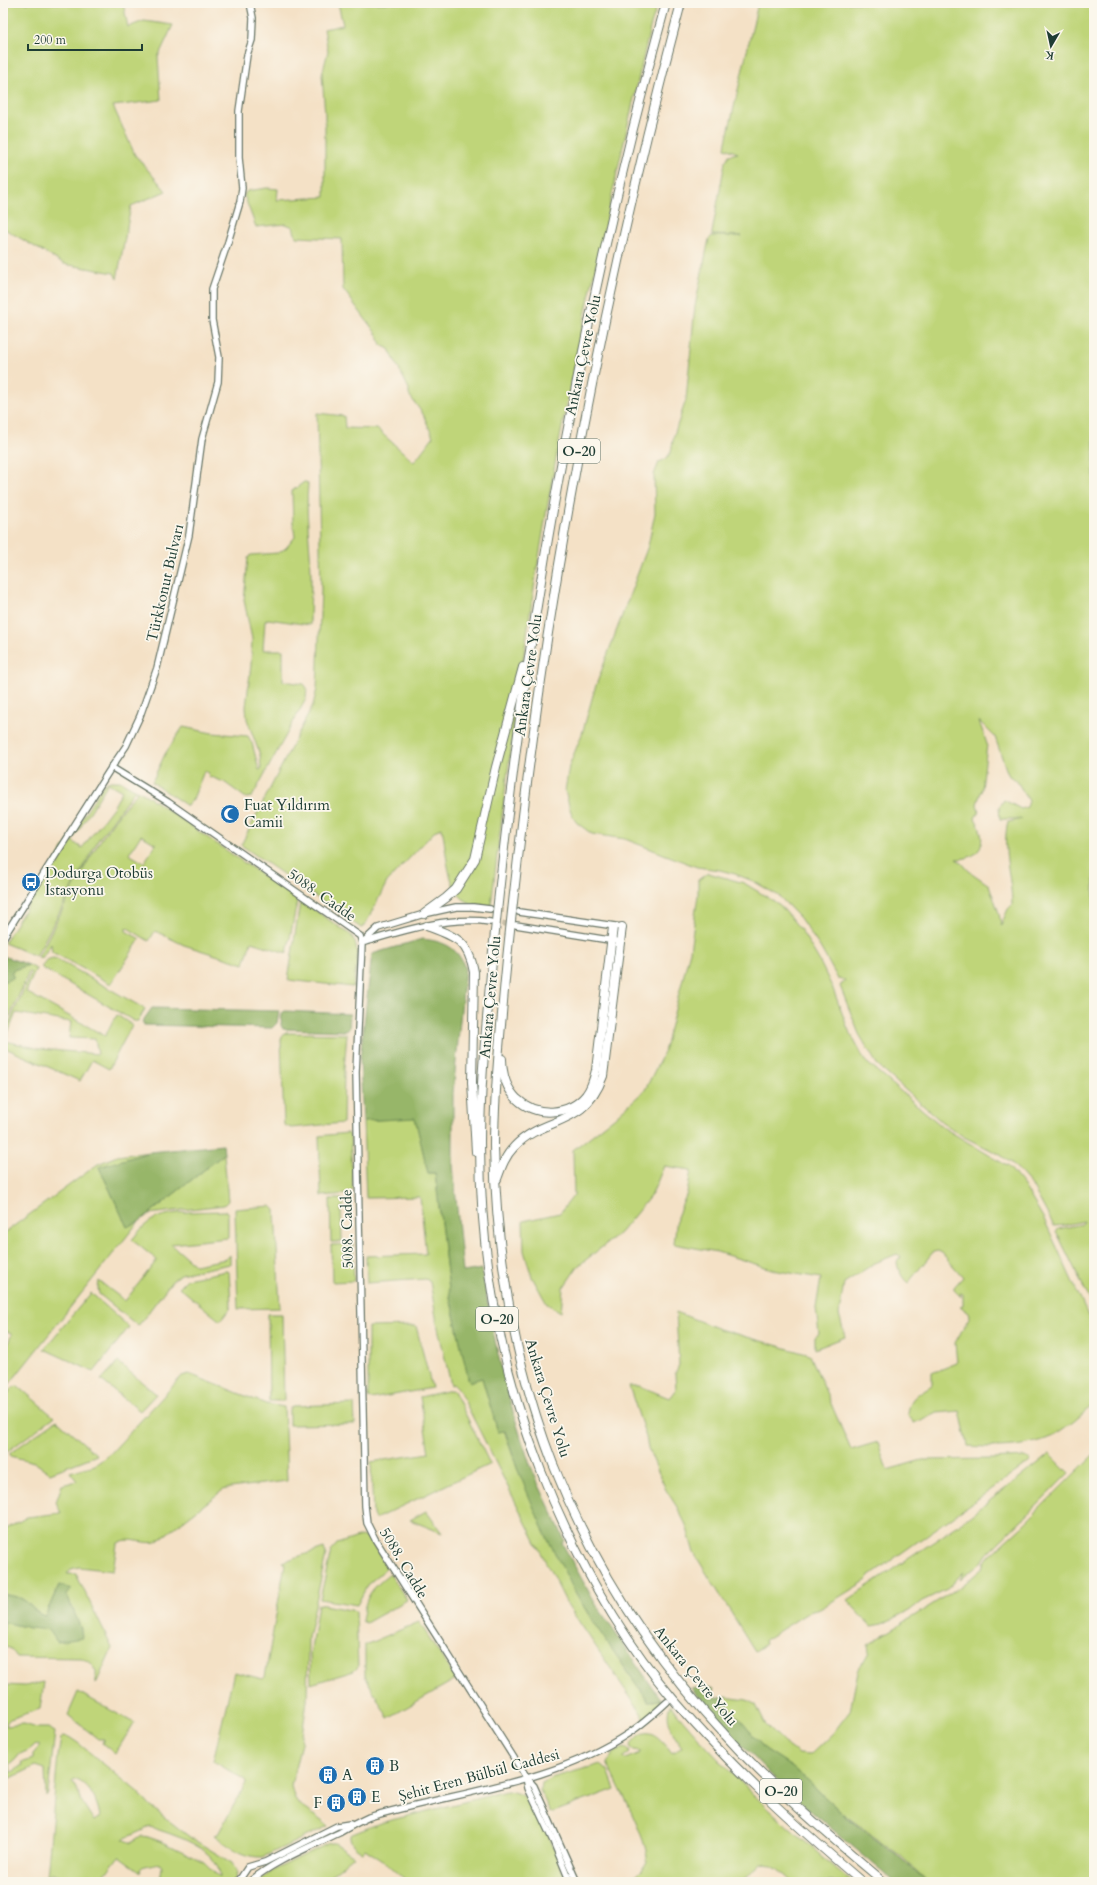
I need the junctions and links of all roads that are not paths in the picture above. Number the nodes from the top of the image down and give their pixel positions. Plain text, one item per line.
1 (250, 3) edge
2 (666, 3) edge
3 (682, 3) edge
4 (533, 630) junction
5 (111, 767) junction
6 (490, 909) tunnel mouth
7 (519, 912) tunnel mouth
8 (424, 914) junction
9 (490, 922) tunnel mouth
10 (516, 925) tunnel mouth
11 (427, 926) junction
12 (613, 926) junction
13 (622, 927) joint
14 (3, 938) edge
15 (610, 941) junction
16 (620, 942) junction
17 (362, 943) junction
18 (502, 1014) junction
19 (496, 1181) junction
20 (481, 1186) junction
21 (670, 1699) junction
22 (526, 1777) junction
23 (352, 1824) junction
24 (337, 1826) junction
25 (340, 1832) junction
26 (255, 1865) junction
27 (243, 1872) junction
28 (262, 1872) junction
29 (238, 1882) edge
30 (250, 1882) edge
31 (570, 1882) edge
32 (577, 1882) edge
33 (862, 1882) edge
34 (884, 1882) edge

1 - 5 street, Türkkonut Bulvarı
2 - 4 highway, Ankara Çevre Yolu / O-20
3 - 18 highway, Ankara Çevre Yolu / O-20
4 - 8 highway
4 - 20 highway, Ankara Çevre Yolu / O-20
5 - 14 street, Türkkonut Bulvarı
5 - 17 street, 5088. Cadde
6 - 8 street
7 - 12 street
8 - 17 street
9 - 11 street
10 - 15 street
11 - 17 street
11 - 20 highway
12 - 13 street
12 - 15 highway
13 - 16 highway
15 - 16 street
15 - 18 highway
16 - 19 highway
17 - 22 street, 5088. Cadde
18 - 19 highway, Ankara Çevre Yolu / O-20
19 - 34 highway, Ankara Çevre Yolu / O-20
20 - 21 highway, Ankara Çevre Yolu / O-20
21 - 22 street, Şehit Eren Bülbül Caddesi
21 - 33 highway, Ankara Çevre Yolu / O-20
22 - 23 street, Şehit Eren Bülbül Caddesi
22 - 31 street, 5088. Cadde
22 - 32 street, 5088. Cadde
23 - 24 street, Şehit Eren Bülbül Caddesi
23 - 25 street, Şehit Eren Bülbül Caddesi
24 - 25 street
24 - 26 street, Şehit Eren Bülbül Caddesi
25 - 28 street, Şehit Eren Bülbül Caddesi
26 - 27 street, Şehit Eren Bülbül Caddesi
26 - 28 street
27 - 29 street
27 - 30 street
28 - 30 street, Şehit Eren Bülbül Caddesi

